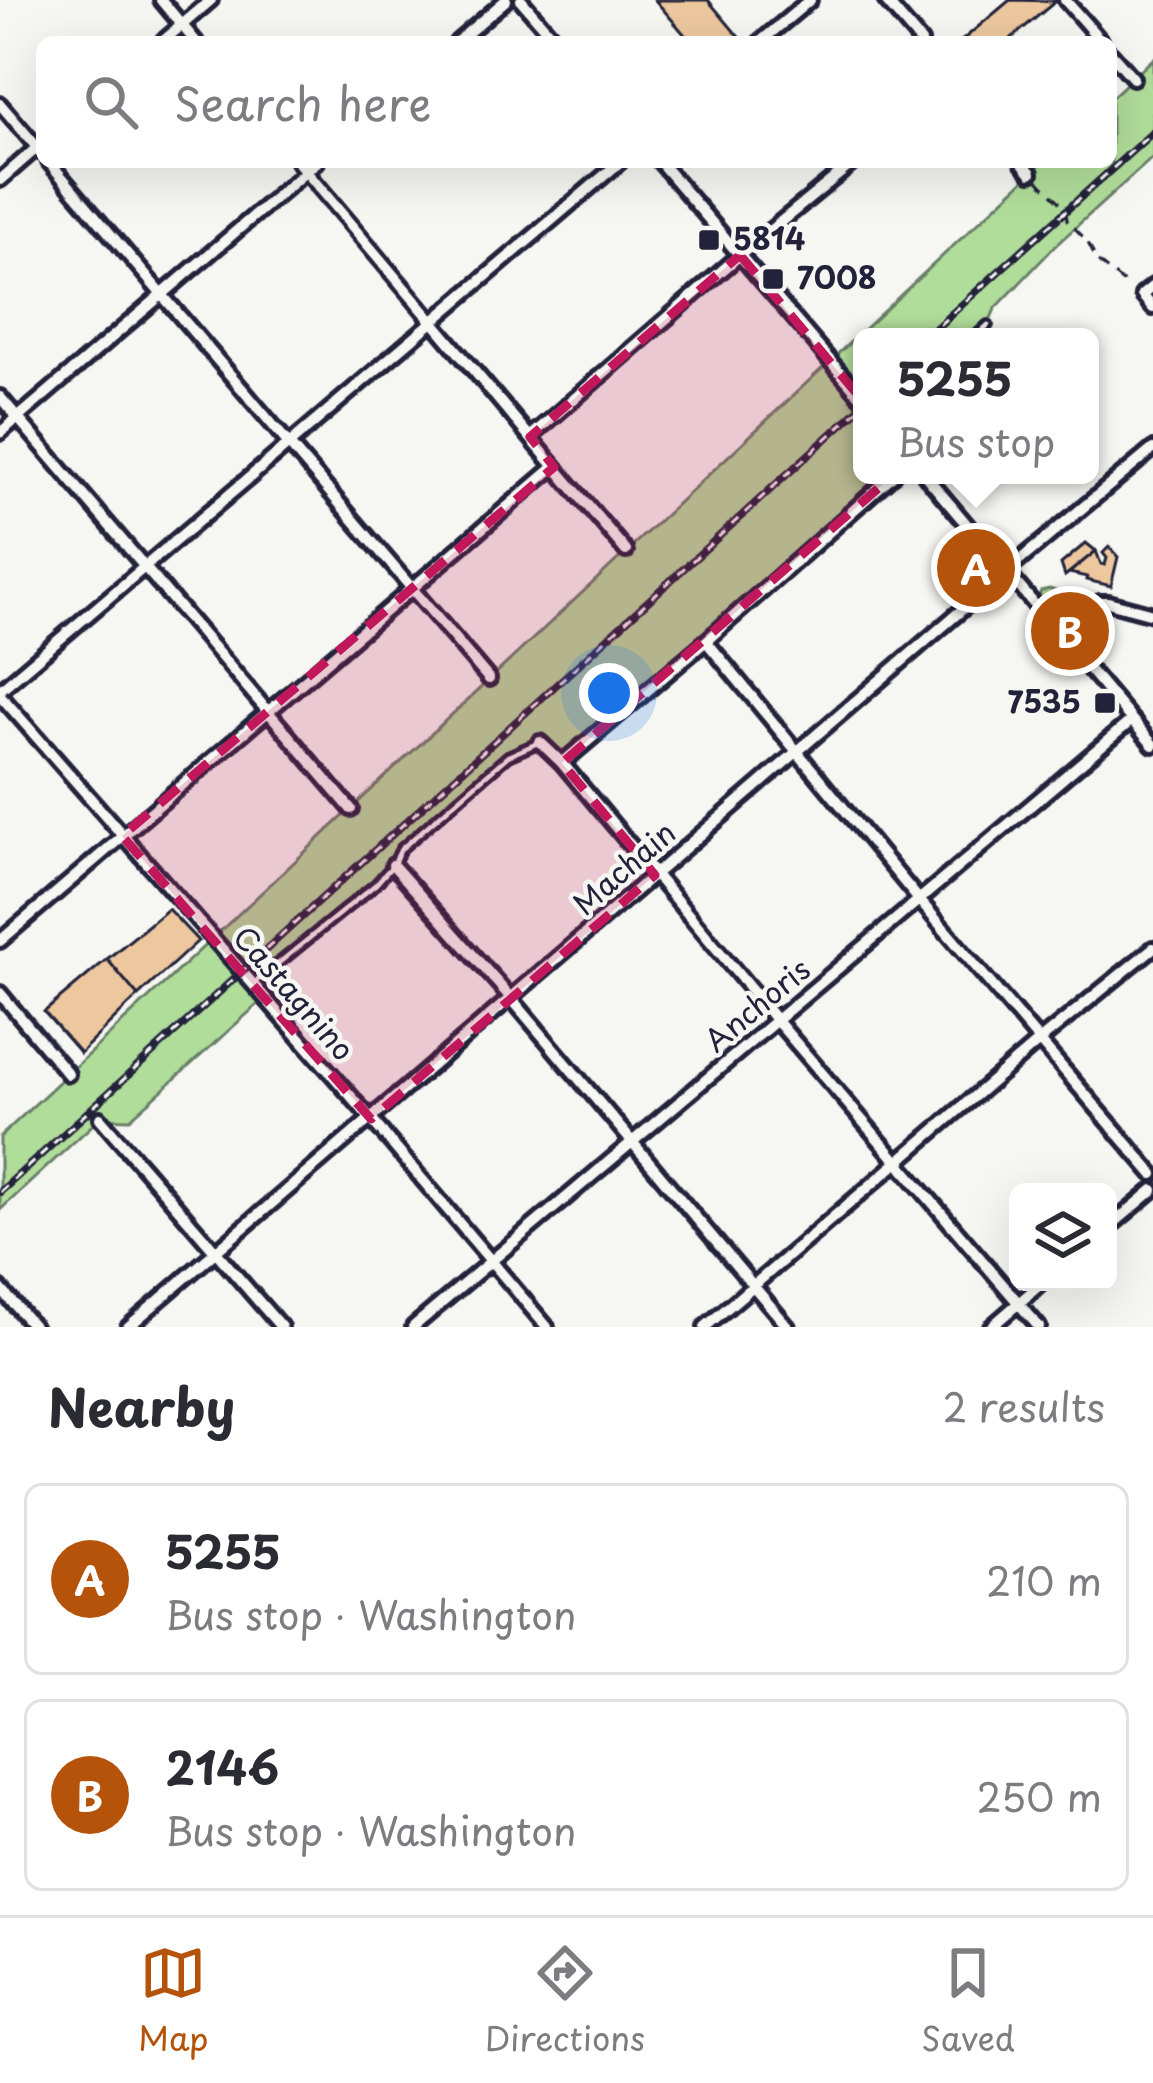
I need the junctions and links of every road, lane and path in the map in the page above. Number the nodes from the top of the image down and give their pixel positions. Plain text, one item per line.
1 (160, 0) edge
2 (211, 0) edge
3 (506, 0) edge
4 (520, 0) edge
5 (810, 0) edge
6 (885, 0) edge
7 (1065, 0) edge
8 (182, 25) junction
9 (169, 36) edge
10 (191, 36) edge
11 (464, 36) edge
12 (552, 36) edge
13 (767, 36) edge
14 (916, 36) edge
15 (1097, 36) edge
16 (1117, 60) edge
17 (1133, 78) dead end
18 (0, 104) edge
19 (36, 144) edge
20 (36, 151) edge
21 (55, 168) edge
22 (301, 168) edge
23 (303, 168) edge
24 (613, 168) edge
25 (665, 168) edge
26 (847, 168) edge
27 (1027, 168) edge
28 (1031, 173) joint
29 (0, 180) edge
30 (740, 255) junction
31 (1153, 286) edge
32 (162, 294) junction
33 (1142, 296) junction
34 (1153, 308) edge
35 (432, 322) junction
36 (988, 325) dead end
37 (985, 328) edge
38 (853, 387) edge
39 (0, 397) edge
40 (17, 418) junction
41 (0, 433) edge
42 (530, 437) junction
43 (289, 444) junction
44 (1153, 448) edge
45 (554, 466) junction
46 (883, 484) edge
47 (934, 484) edge
48 (626, 550) dead end
49 (145, 566) junction
50 (1007, 571) junction
51 (412, 588) junction
52 (1153, 614) edge
53 (1051, 623) junction
54 (706, 641) junction
55 (489, 679) dead end
56 (0, 692) edge
57 (268, 711) junction
58 (1132, 720) junction
59 (540, 742) joint
60 (1153, 745) edge
61 (797, 753) junction
62 (562, 763) junction
63 (351, 808) dead end
64 (122, 836) junction
65 (393, 865) junction
66 (655, 875) junction
67 (920, 901) junction
68 (0, 940) edge
69 (1153, 948) edge
70 (253, 984) junction
71 (0, 993) edge
72 (511, 998) junction
73 (778, 1022) junction
74 (1039, 1041) junction
75 (68, 1074) dead end
76 (100, 1118) dead end
77 (370, 1119) junction
78 (633, 1142) junction
79 (898, 1161) junction
80 (1153, 1174) edge
81 (1153, 1190) edge
82 (1117, 1220) edge
83 (216, 1252) junction
84 (491, 1261) junction
85 (754, 1286) junction
86 (0, 1288) edge
87 (1033, 1291) edge
88 (1019, 1303) junction
89 (34, 1327) edge
90 (128, 1327) edge
91 (281, 1327) edge
92 (413, 1327) edge
93 (547, 1327) edge
94 (705, 1327) edge
95 (788, 1327) edge
96 (992, 1327) edge
97 (1039, 1327) edge

1 - 8 street
2 - 8 street
3 - 11 street
4 - 12 street
5 - 13 street
6 - 14 street
7 - 15 street
8 - 9 street
8 - 10 street
16 - 17 street
18 - 19 street
20 - 29 street
21 - 32 street
22 - 32 street
23 - 35 street
24 - 35 street
25 - 30 street
26 - 30 street
27 - 28 street
28 - 33 path
30 - 38 street
30 - 42 street
31 - 33 street
32 - 40 street
32 - 43 street
33 - 34 street
35 - 42 street
35 - 43 street
36 - 37 lane
39 - 40 street
40 - 41 street
40 - 49 street
42 - 45 street
43 - 49 street
43 - 51 street
44 - 50 street, Machain
45 - 48 street
45 - 51 street
46 - 54 street
47 - 50 street
49 - 56 street
49 - 57 street
50 - 53 street
50 - 61 street, Machain
51 - 55 street
51 - 57 street
52 - 53 street
53 - 58 street
54 - 61 street
54 - 62 street
56 - 64 street, Castagnino
57 - 63 street
57 - 64 street
58 - 60 street
58 - 67 street, Anchoris
59 - 62 street
59 - 65 lane
61 - 66 street, Machain
61 - 67 street
62 - 66 street
64 - 68 street
64 - 70 street, Castagnino
65 - 70 lane
65 - 72 street
66 - 72 street, Machain
66 - 73 street
67 - 73 street, Anchoris
67 - 74 street
69 - 74 street
70 - 77 street, Castagnino
71 - 75 street
72 - 77 street, Machain
72 - 78 street
73 - 78 street, Anchoris
73 - 79 street
74 - 79 street
74 - 80 street
76 - 83 street
77 - 83 street, Machain
77 - 84 street, Castagnino
78 - 84 street, Anchoris
78 - 85 street
79 - 85 street
79 - 88 street
81 - 82 street
83 - 90 street, Machain
83 - 91 street
84 - 92 street, Anchoris
84 - 93 street, Castagnino
85 - 94 street
85 - 95 street
86 - 89 street
87 - 88 street
88 - 96 street
88 - 97 street

